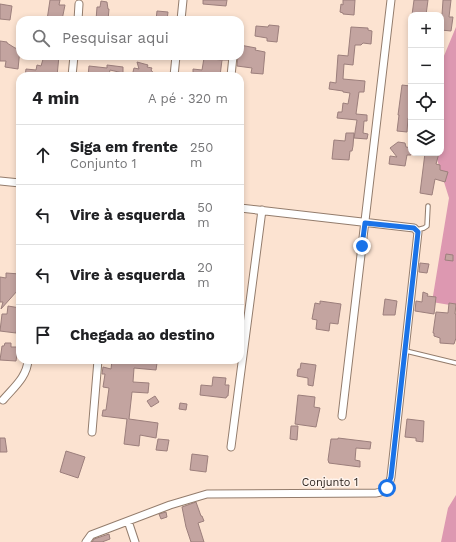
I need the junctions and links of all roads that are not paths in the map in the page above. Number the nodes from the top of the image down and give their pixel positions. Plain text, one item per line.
1 (183, 0) edge
2 (391, 0) edge
3 (80, 4) dead end
4 (78, 16) edge
5 (181, 16) edge
6 (74, 60) edge
7 (176, 60) edge
8 (233, 60) edge
9 (72, 72) edge
10 (174, 72) edge
11 (231, 72) edge
12 (0, 181) edge
13 (16, 183) edge
14 (428, 206) dead end
15 (244, 208) edge
16 (262, 210) junction
17 (365, 223) junction
18 (414, 229) junction
19 (244, 348) edge
20 (406, 351) junction
21 (456, 363) edge
22 (28, 364) edge
23 (98, 364) edge
24 (242, 364) edge
25 (3, 400) dead end
26 (342, 416) dead end
27 (92, 432) dead end
28 (231, 447) dead end
29 (128, 521) junction
30 (86, 542) edge
31 (135, 542) edge

1 - 5 street
2 - 17 street
3 - 4 street
6 - 9 street
7 - 10 street
8 - 11 street
12 - 13 street
14 - 18 lane
15 - 16 street
16 - 17 street
16 - 19 street
17 - 18 street
17 - 26 street
18 - 20 street, Conjunto 1
20 - 21 lane
20 - 29 street, Conjunto 1
22 - 25 street
23 - 27 street
24 - 28 street
29 - 30 street, Conjunto 1
29 - 31 street

